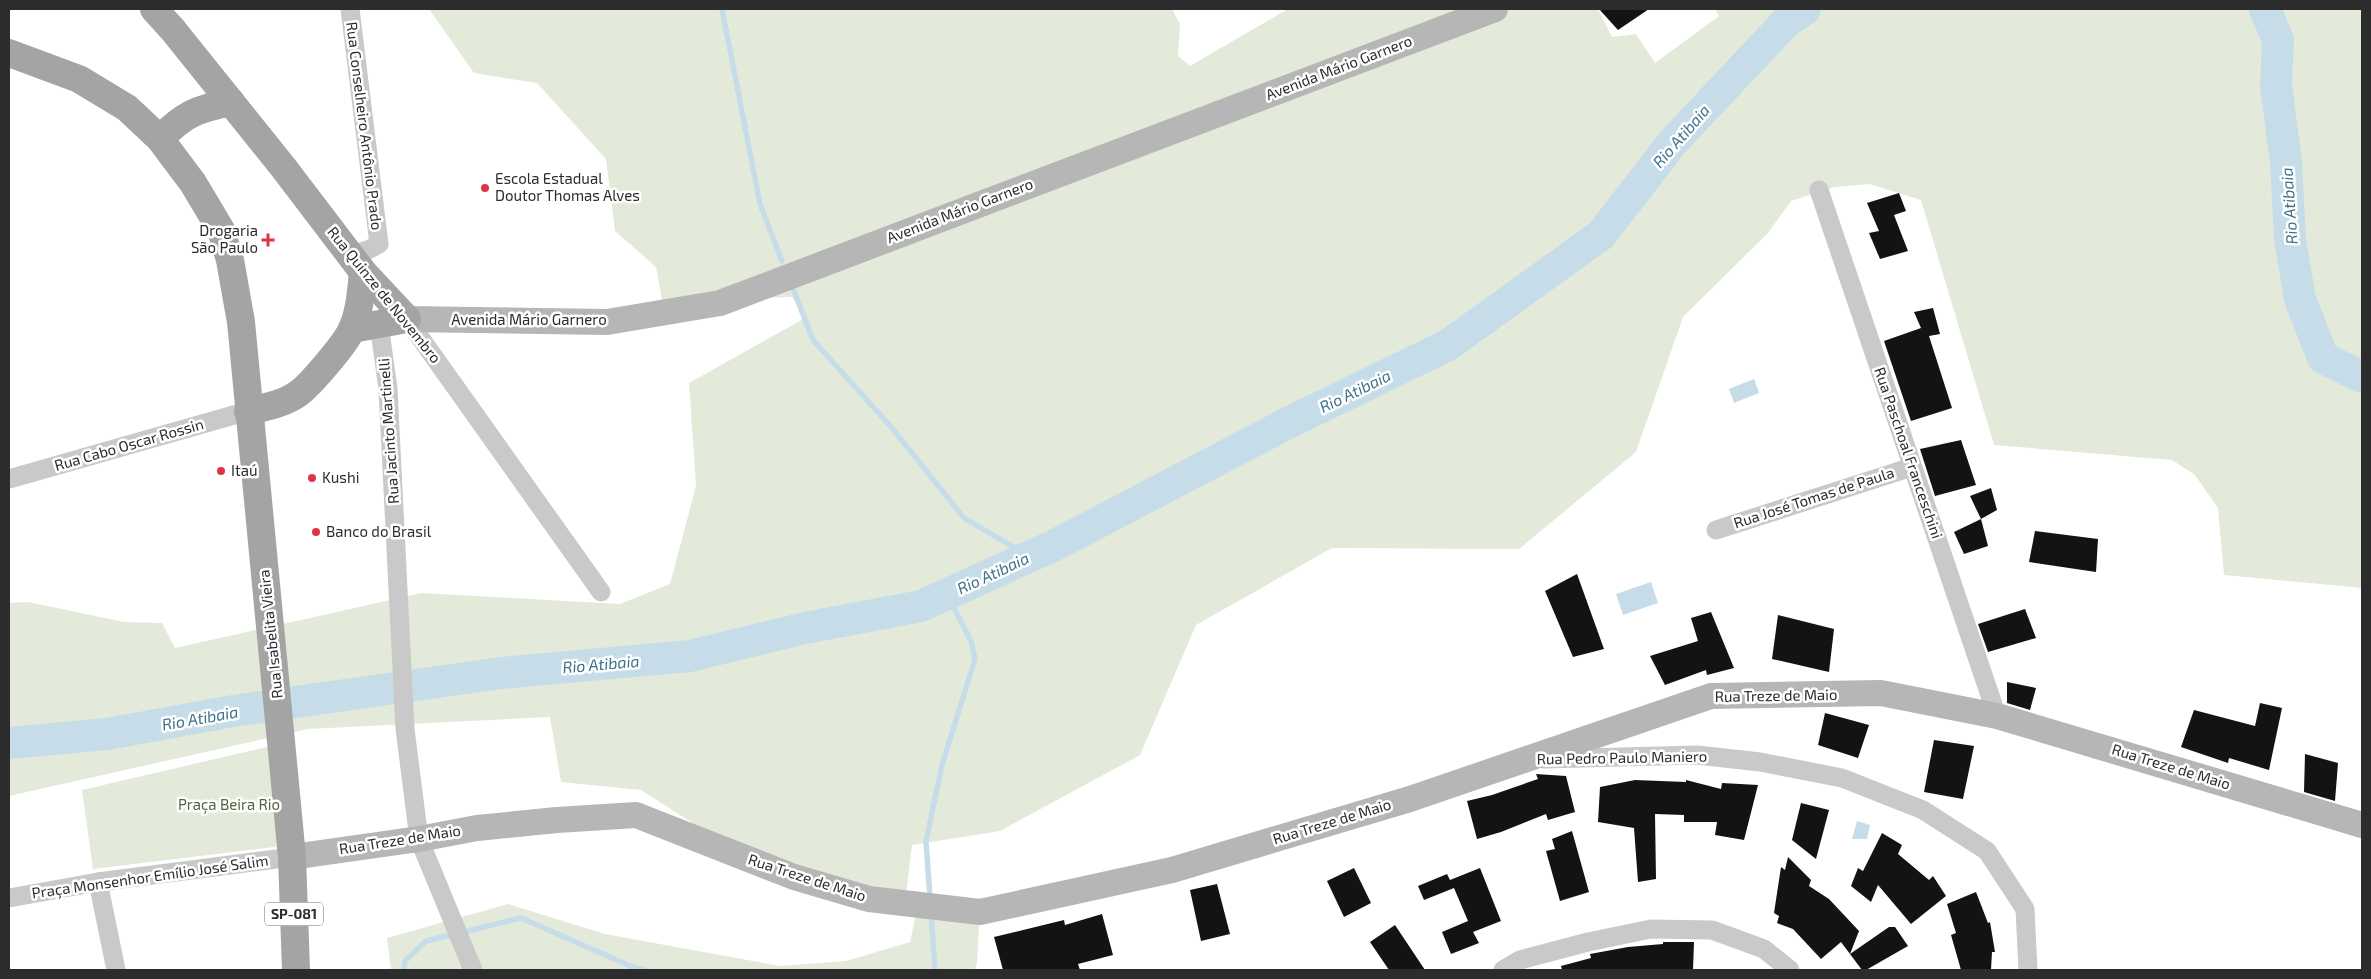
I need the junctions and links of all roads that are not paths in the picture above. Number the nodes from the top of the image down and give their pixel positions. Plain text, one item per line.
1 (154, 9) edge
2 (350, 9) edge
3 (1495, 9) edge
4 (9, 53) edge
5 (231, 102) junction
6 (160, 139) junction
7 (1819, 190) dead end
8 (357, 264) junction
9 (406, 319) junction
10 (379, 324) junction
11 (352, 329) junction
12 (248, 410) junction
13 (1912, 467) junction
14 (9, 480) edge
15 (1716, 530) dead end
16 (601, 592) dead end
17 (1997, 716) junction
18 (1526, 760) junction
19 (2362, 825) edge
20 (420, 839) junction
21 (292, 857) junction
22 (98, 882) junction
23 (9, 898) edge
24 (116, 970) edge
25 (296, 970) edge
26 (473, 970) edge
27 (1503, 970) edge
28 (1790, 970) edge
29 (2028, 970) edge

1 - 5 main road, Rua Quinze de Novembro
2 - 8 street, Rua Conselheiro Antônio Prado
3 - 9 street, Avenida Mário Garnero
4 - 6 main road, Rua Isabelita Vieira
5 - 6 main road
5 - 8 main road, Rua Quinze de Novembro
6 - 12 main road, Rua Isabelita Vieira
7 - 13 street, Rua Paschoal Franceschini
8 - 9 main road, Rua Quinze de Novembro
8 - 11 main road
9 - 10 main road
9 - 16 street, Rua Quinze de Novembro
10 - 11 main road
10 - 20 street, Rua Jacinto Martinelli
11 - 12 main road
12 - 14 street, Rua Cabo Oscar Rossin
12 - 21 main road, Rua Isabelita Vieira
13 - 15 street, Rua José Tomas de Paula
13 - 17 street, Rua Paschoal Franceschini
17 - 18 street, Rua Treze de Maio
17 - 19 street, Rua Treze de Maio
18 - 20 street, Rua Treze de Maio
18 - 29 street, Rua Pedro Paulo Maniero
20 - 21 street, Rua Treze de Maio
20 - 26 street, Rua Jacinto Martinelli
21 - 22 street, Praça Monsenhor Emílio José Salim
21 - 25 main road, SP-081
22 - 23 street, Praça Monsenhor Emílio José Salim
22 - 24 street
27 - 28 street

